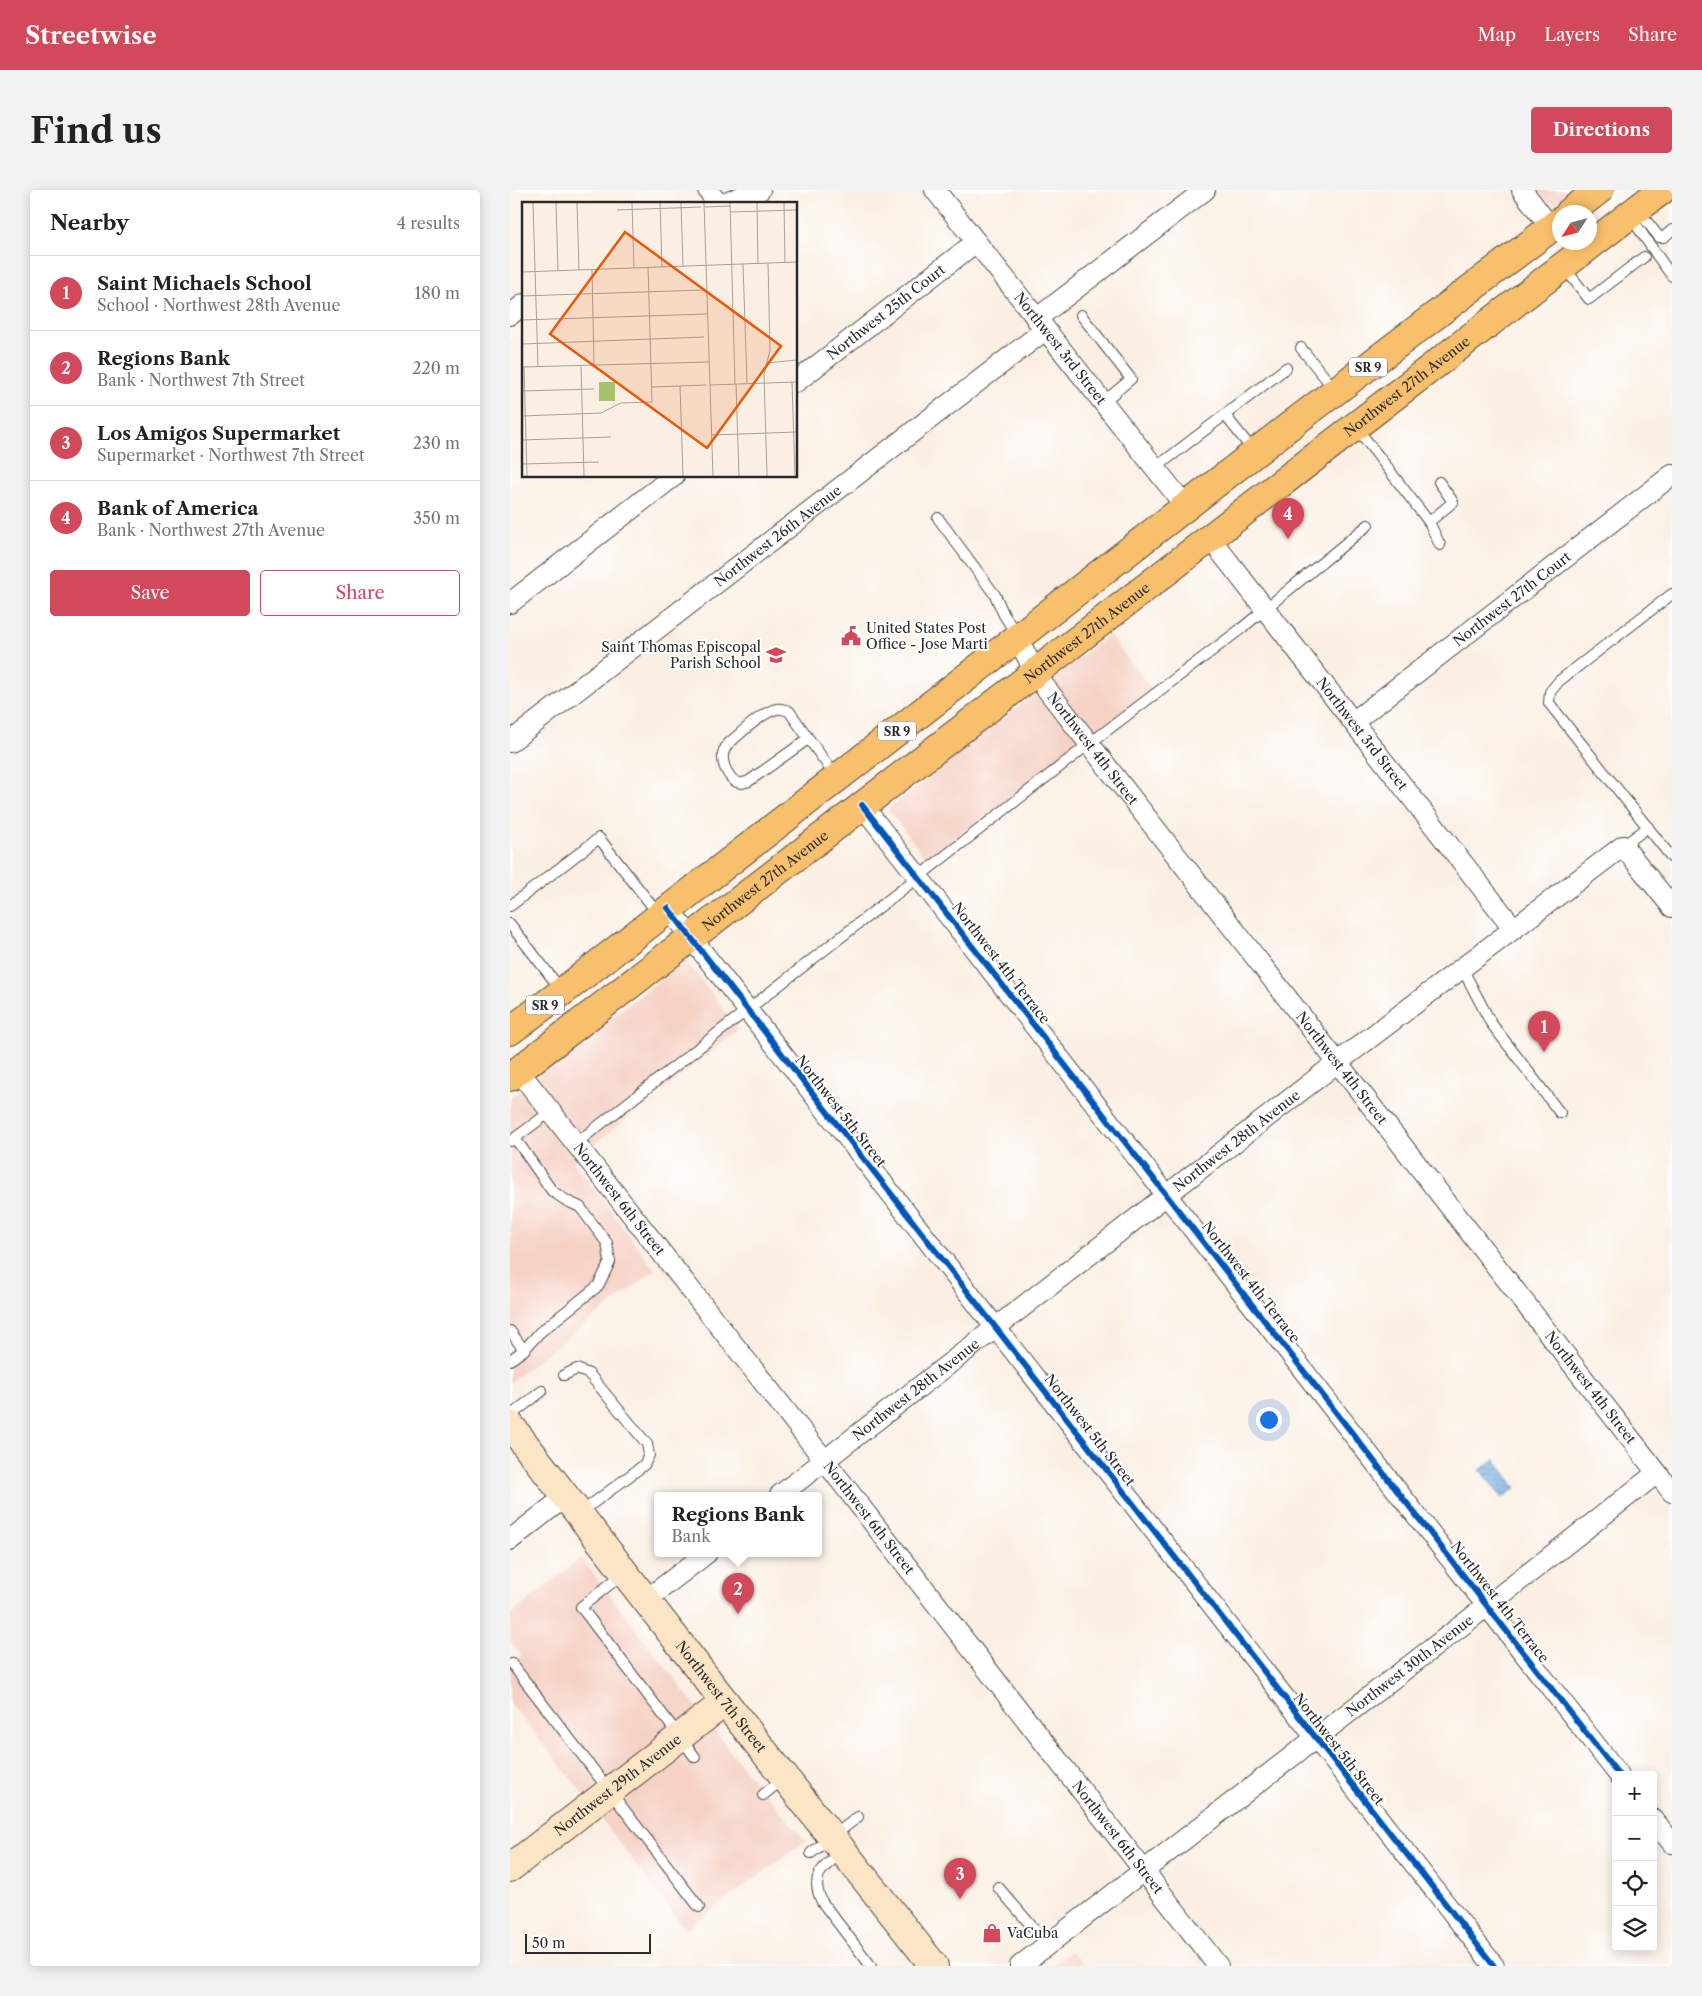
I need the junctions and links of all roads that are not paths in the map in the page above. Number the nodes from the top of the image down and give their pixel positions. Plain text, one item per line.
1 (708, 190) edge
2 (760, 190) edge
3 (935, 190) edge
4 (1205, 190) edge
5 (1522, 190) edge
6 (1599, 190) edge
7 (1662, 190) edge
8 (717, 202) edge
9 (727, 202) edge
10 (1581, 205) edge
11 (1633, 212) junction
12 (1552, 216) edge
13 (1552, 229) edge
14 (1672, 230) edge
15 (1597, 238) edge
16 (976, 242) junction
17 (1558, 250) edge
18 (1584, 250) edge
19 (1644, 256) dead end
20 (1556, 276) junction
21 (1672, 276) edge
22 (522, 306) edge
23 (510, 315) edge
24 (1081, 315) dead end
25 (1040, 325) junction
26 (1301, 348) dead end
27 (1286, 368) dead end
28 (798, 380) edge
29 (1336, 391) junction
30 (1102, 403) junction
31 (1306, 414) junction
32 (1225, 415) junction
33 (1356, 426) junction
34 (1254, 453) junction
35 (1154, 469) junction
36 (1672, 476) edge
37 (671, 478) edge
38 (1439, 482) dead end
39 (1186, 507) junction
40 (938, 518) dead end
41 (1429, 522) junction
42 (1368, 526) dead end
43 (1210, 538) junction
44 (1440, 544) dead end
45 (1672, 594) edge
46 (510, 603) edge
47 (1265, 609) junction
48 (1100, 623) junction
49 (1018, 638) junction
50 (1035, 673) junction
51 (1353, 722) junction
52 (808, 739) junction
53 (510, 742) edge
54 (1089, 744) junction
55 (837, 778) junction
56 (862, 805) junction
57 (1648, 828) junction
58 (1623, 846) junction
59 (1672, 858) edge
60 (918, 877) junction
61 (1666, 900) edge
62 (510, 906) edge
63 (664, 911) junction
64 (510, 924) edge
65 (1514, 929) junction
66 (691, 938) junction
67 (1462, 968) junction
68 (562, 992) junction
69 (746, 1010) junction
70 (510, 1031) edge
71 (1338, 1062) junction
72 (514, 1074) edge
73 (550, 1112) junction
74 (1560, 1113) dead end
75 (512, 1140) edge
76 (576, 1144) junction
77 (1167, 1195) junction
78 (995, 1329) junction
79 (510, 1331) edge
80 (524, 1350) junction
81 (510, 1360) edge
82 (564, 1376) dead end
83 (542, 1391) dead end
84 (511, 1425) edge
85 (824, 1461) junction
86 (1657, 1473) junction
87 (784, 1492) edge
88 (1672, 1492) edge
89 (573, 1505) junction
90 (510, 1540) edge
91 (702, 1557) edge
92 (624, 1572) junction
93 (646, 1600) junction
94 (1487, 1606) junction
95 (512, 1664) dead end
96 (725, 1702) junction
97 (1315, 1739) junction
98 (687, 1747) junction
99 (1616, 1771) edge
100 (785, 1778) junction
101 (610, 1791) junction
102 (762, 1796) dead end
103 (858, 1817) dead end
104 (1657, 1824) edge
105 (1672, 1843) edge
106 (829, 1847) junction
107 (510, 1868) edge
108 (1144, 1871) junction
109 (998, 1887) dead end
110 (700, 1907) dead end
111 (1048, 1944) junction
112 (872, 1966) edge
113 (934, 1966) edge
114 (1020, 1966) edge
115 (1218, 1966) edge
116 (1494, 1966) edge

1 - 8 street
2 - 9 street
3 - 16 street, Northwest 3rd Street
4 - 25 street, Northwest 26th Avenue
5 - 12 street
6 - 10 highway, SR 9
7 - 11 highway, Northwest 27th Avenue / SR 9
11 - 14 lane
11 - 15 highway, Northwest 27th Avenue / SR 9
11 - 21 lane
13 - 29 highway, SR 9
16 - 25 street, Northwest 3rd Street
16 - 28 street, Northwest 25th Court
17 - 20 highway
18 - 20 highway, Northwest 27th Avenue / SR 9
19 - 20 lane
20 - 33 highway, Northwest 27th Avenue / SR 9
22 - 23 street
24 - 30 lane
25 - 30 street, Northwest 3rd Street
25 - 53 street, Northwest 26th Avenue
26 - 29 lane
27 - 32 lane
29 - 31 highway, SR 9
30 - 35 street, Northwest 3rd Street
31 - 34 highway, SR 9
31 - 43 highway
32 - 34 lane
32 - 35 lane
33 - 41 lane
33 - 43 highway, Northwest 27th Avenue / SR 9
34 - 39 highway, SR 9
35 - 39 street, Northwest 3rd Street
36 - 51 street, Northwest 27th Court
37 - 46 street
38 - 41 lane
39 - 48 highway
39 - 49 highway, SR 9
40 - 49 lane
41 - 44 lane
42 - 47 lane
43 - 47 street, Northwest 3rd Street
43 - 48 highway, Northwest 27th Avenue / SR 9
45 - 57 lane
47 - 51 street, Northwest 3rd Street
47 - 54 lane
48 - 50 highway, Northwest 27th Avenue / SR 9
49 - 50 street, Northwest 4th Street
49 - 55 highway, SR 9
50 - 54 street, Northwest 4th Street
50 - 56 highway, Northwest 27th Avenue / SR 9
51 - 65 street, Northwest 3rd Street
52 - 52 lane
52 - 55 lane
54 - 60 lane
54 - 71 street, Northwest 4th Street
55 - 63 highway, SR 9
56 - 60 street, Northwest 4th Terrace
56 - 66 highway, Northwest 27th Avenue / SR 9
57 - 58 lane
57 - 59 lane
58 - 61 street
58 - 65 street, Northwest 28th Avenue
60 - 69 lane
60 - 77 street, Northwest 4th Terrace
62 - 63 lane
63 - 66 street, Northwest 5th Street
63 - 68 highway, SR 9
64 - 68 lane
65 - 67 street, Northwest 28th Avenue
66 - 69 street, Northwest 5th Street
66 - 72 highway, Northwest 27th Avenue / SR 9
67 - 71 street, Northwest 28th Avenue
67 - 74 lane
68 - 70 highway, SR 9
69 - 76 lane
69 - 78 street, Northwest 5th Street
71 - 77 street, Northwest 28th Avenue
71 - 86 street, Northwest 4th Street
72 - 73 street, Northwest 6th Street
73 - 75 lane
73 - 76 street, Northwest 6th Street
75 - 80 lane
76 - 85 street, Northwest 6th Street
77 - 78 street, Northwest 28th Avenue
77 - 94 street, Northwest 4th Terrace
78 - 85 street, Northwest 28th Avenue
78 - 97 street, Northwest 5th Street
79 - 80 lane
80 - 81 lane
82 - 89 lane
83 - 84 lane
84 - 89 main road, Northwest 7th Street
85 - 87 street, Northwest 28th Avenue
85 - 108 street, Northwest 6th Street
86 - 88 street, Northwest 4th Street
86 - 94 street, Northwest 30th Avenue
89 - 90 street
89 - 92 main road, Northwest 7th Street
91 - 93 street
92 - 93 main road, Northwest 7th Street
92 - 98 lane
93 - 96 main road, Northwest 7th Street
94 - 97 street, Northwest 30th Avenue
94 - 99 street, Northwest 4th Terrace
95 - 101 lane
96 - 98 main road, Northwest 29th Avenue
96 - 100 main road, Northwest 7th Street
97 - 108 street, Northwest 30th Avenue
97 - 116 street, Northwest 5th Street
98 - 101 main road, Northwest 29th Avenue
100 - 102 lane
100 - 106 main road, Northwest 7th Street
101 - 107 main road, Northwest 29th Avenue
101 - 110 lane
103 - 106 lane
104 - 105 street
106 - 112 lane
106 - 113 main road, Northwest 7th Street
108 - 111 street, Northwest 30th Avenue
108 - 115 street, Northwest 6th Street
109 - 111 lane
111 - 114 street, Northwest 30th Avenue

